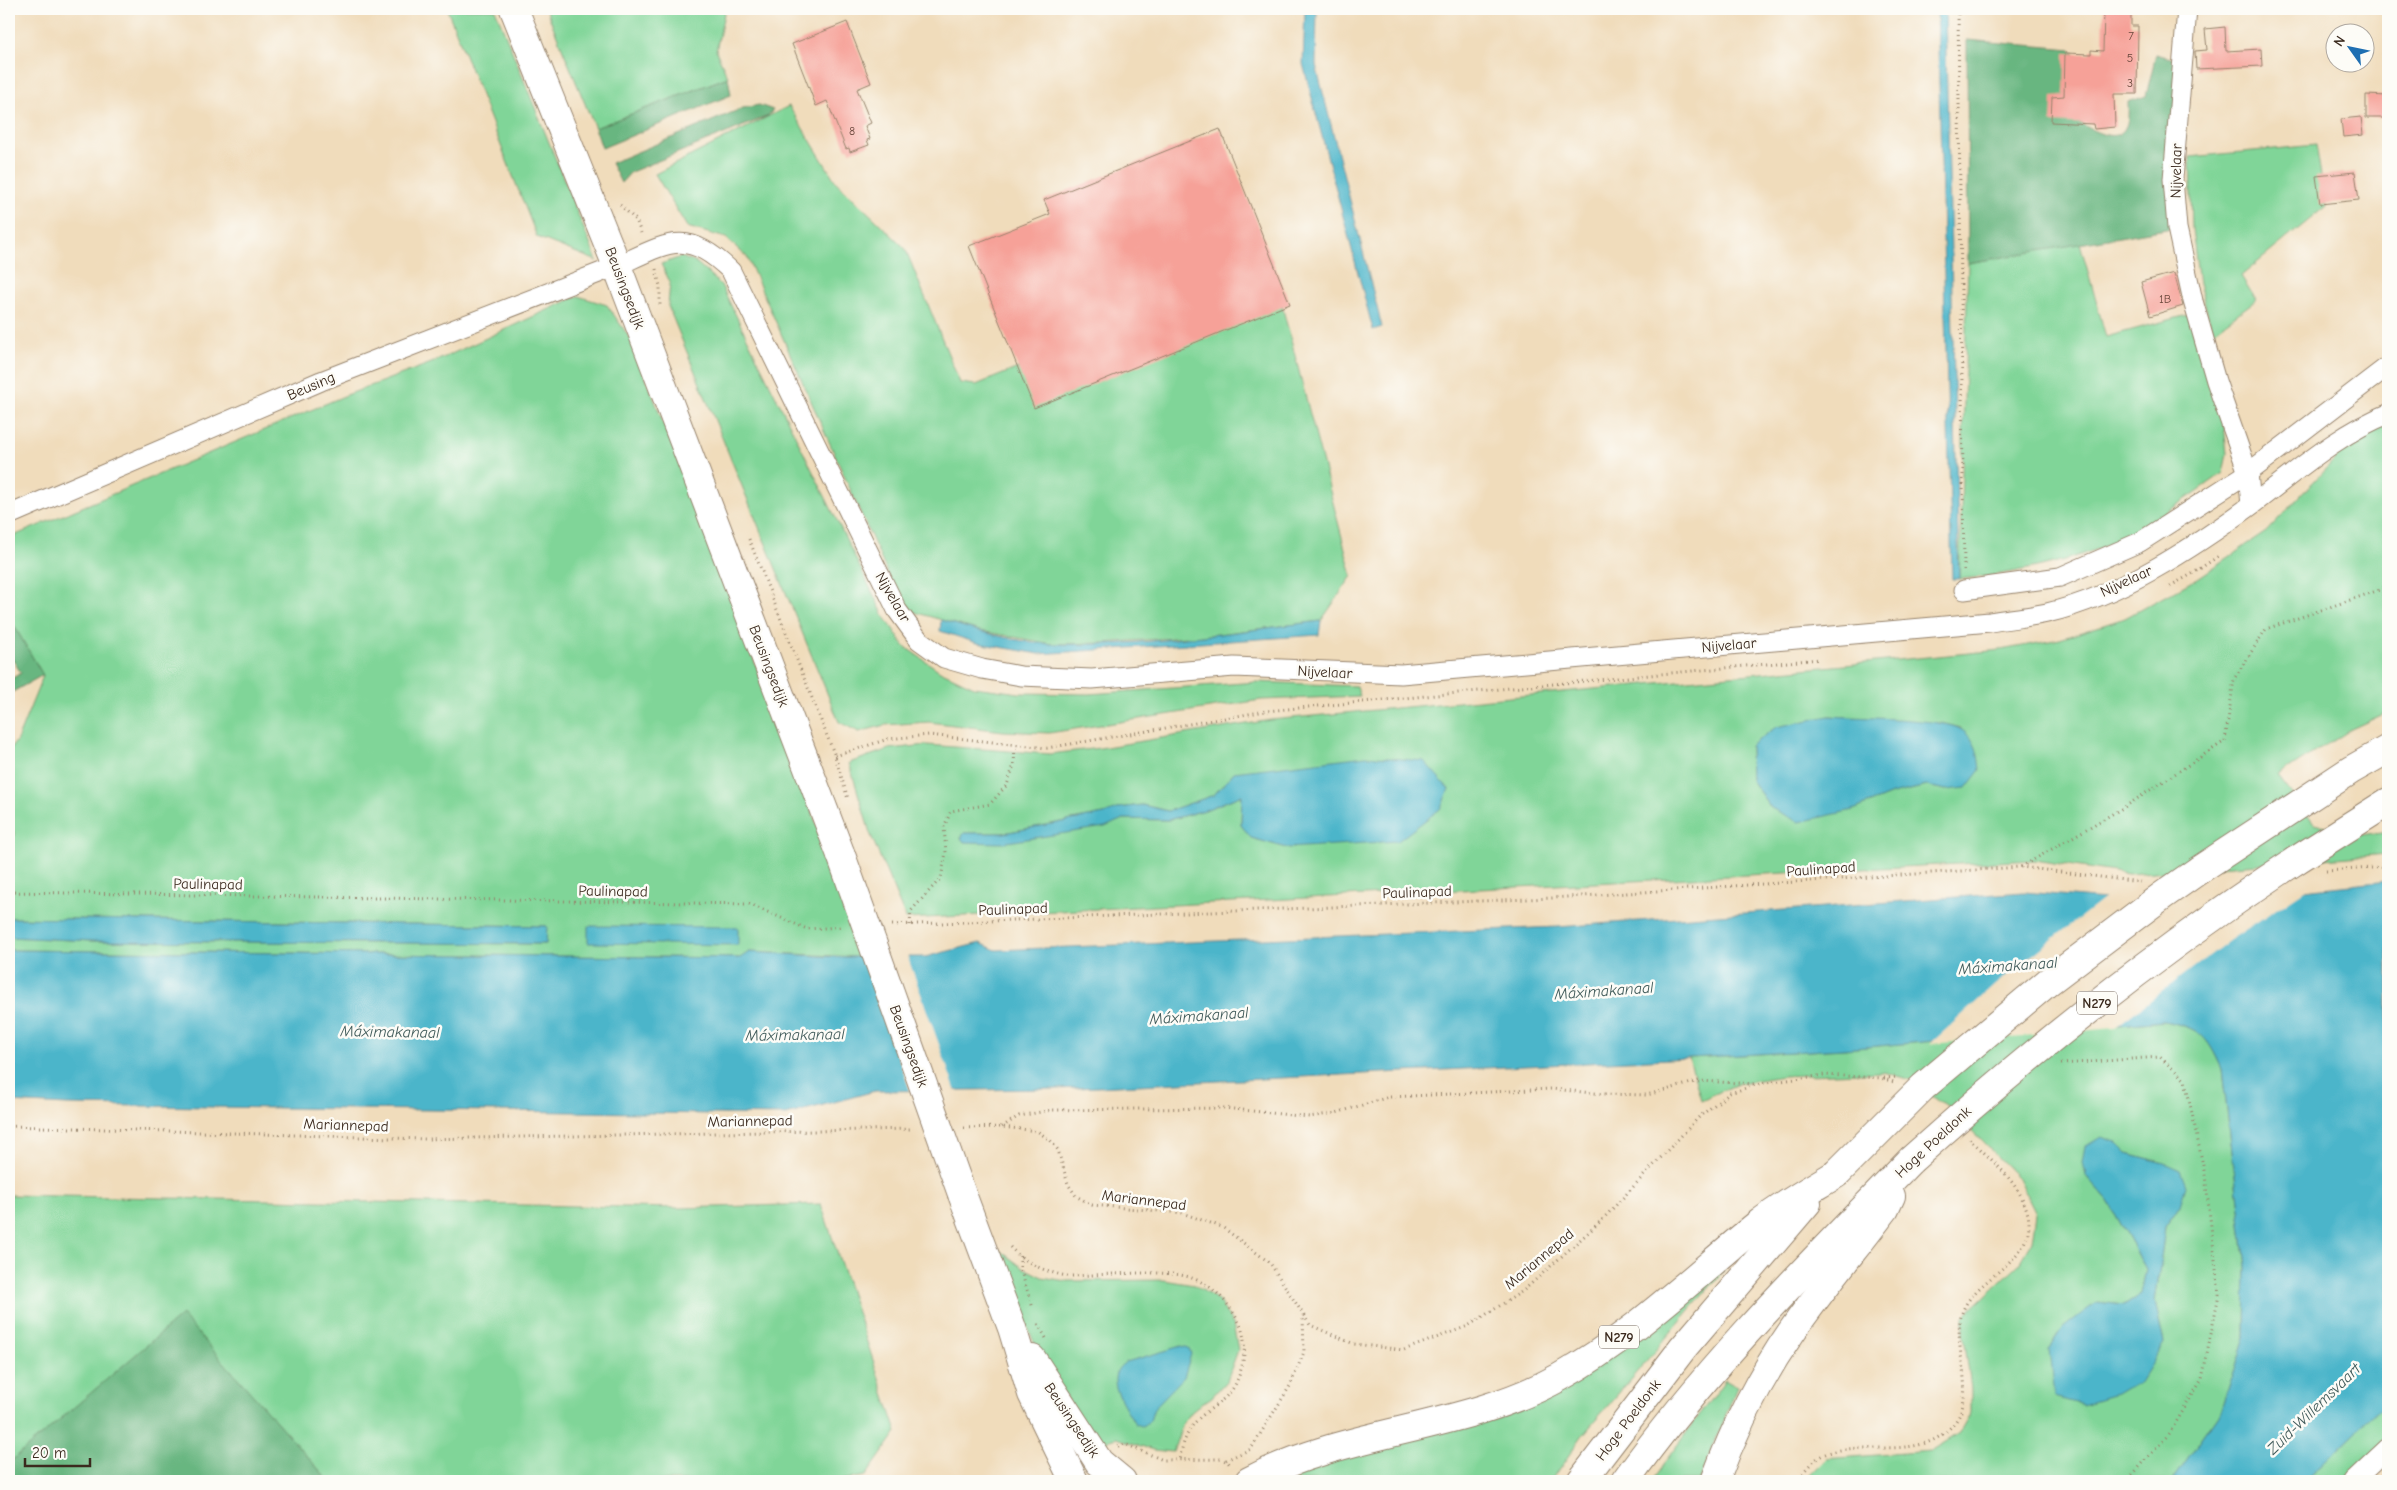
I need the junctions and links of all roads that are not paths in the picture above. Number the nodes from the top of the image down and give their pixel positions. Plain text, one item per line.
1 (514, 9) edge
2 (2187, 9) edge
3 (617, 266) junction
4 (2388, 367) edge
5 (2388, 414) edge
6 (2248, 474) junction
7 (2251, 505) junction
8 (9, 515) edge
9 (1964, 590) road end
10 (2388, 749) edge
11 (2388, 802) edge
12 (1911, 1160) junction
13 (1836, 1174) junction
14 (1012, 1328) junction
15 (2388, 1448) edge
16 (1241, 1475) edge
17 (1074, 1481) edge
18 (1122, 1481) edge
19 (1581, 1481) edge
20 (1625, 1481) edge
21 (1715, 1481) edge
22 (2353, 1481) edge

1 - 3 main road, Beusingsedijk
2 - 6 street, Nijvelaar
3 - 7 street, Nijvelaar
3 - 8 street, Beusing
3 - 14 main road, Beusingsedijk, bridge
4 - 6 street, Nijvelaar
5 - 7 street, Nijvelaar
6 - 7 street, Nijvelaar
6 - 9 street, Nijvelaar
10 - 13 main road, Hoge Poeldonk / N279, bridge
11 - 12 main road, Hoge Poeldonk / N279, bridge
12 - 20 main road, Hoge Poeldonk / N279
12 - 21 main road, N279
13 - 16 main road, N279
13 - 19 main road, Hoge Poeldonk / N279
14 - 17 main road, Beusingsedijk
14 - 18 main road, Beusingsedijk
15 - 22 street

